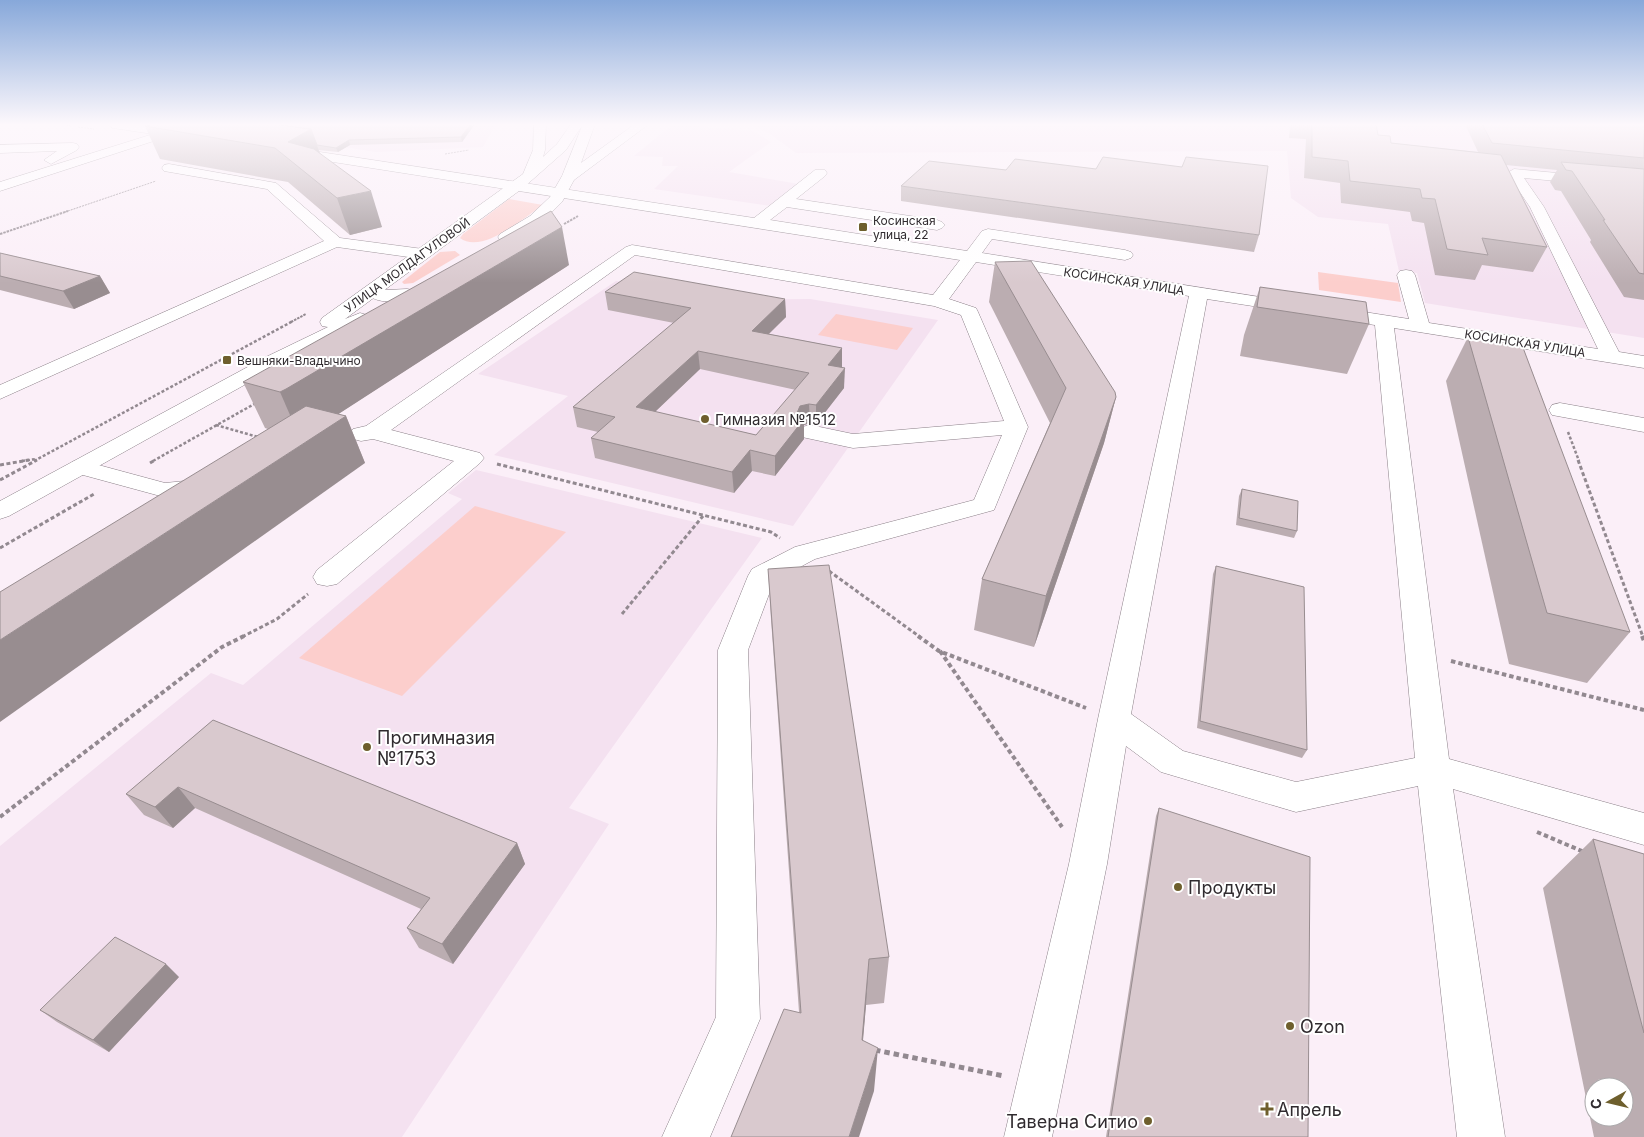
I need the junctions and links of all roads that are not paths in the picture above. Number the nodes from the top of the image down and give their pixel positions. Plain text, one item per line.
1 (32, 177) edge
2 (221, 177) edge
3 (499, 177) edge
4 (525, 177) edge
5 (526, 177) edge
6 (567, 177) edge
7 (575, 177) edge
8 (815, 177) edge
9 (1512, 177) edge
10 (1555, 177) edge
11 (523, 180) junction
12 (1644, 185) edge
13 (563, 186) junction
14 (0, 187) edge
15 (671, 194) dead end
16 (605, 199) junction
17 (784, 202) junction
18 (653, 207) junction
19 (538, 217) junction
20 (756, 223) junction
21 (937, 225) dead end
22 (335, 242) junction
23 (492, 246) edge
24 (423, 254) junction
25 (1125, 255) dead end
26 (971, 257) junction
27 (1406, 275) dead end
28 (375, 289) junction
29 (1199, 292) junction
30 (938, 301) junction
31 (1384, 321) junction
32 (1421, 327) junction
33 (1612, 357) junction
34 (275, 360) junction
35 (1644, 362) edge
36 (0, 393) edge
37 (1560, 410) road end
38 (1644, 425) edge
39 (1017, 427) junction
40 (373, 432) junction
41 (810, 432) dead end
42 (339, 438) edge
43 (80, 467) junction
44 (220, 497) edge
45 (0, 511) edge
46 (327, 577) road end
47 (1114, 719) junction
48 (1433, 769) junction
49 (1644, 828) edge
50 (686, 1137) edge
51 (1028, 1137) edge
52 (1481, 1137) edge

1 - 14 main road
2 - 22 main road
3 - 11 main road, КОСИНСКАЯ УЛИЦА
4 - 11 main road
5 - 11 main road, УЛИЦА МОЛДАГУЛОВОЙ
6 - 13 main road
7 - 13 main road
8 - 17 main road
9 - 33 main road
10 - 12 main road
11 - 13 main road, КОСИНСКАЯ УЛИЦА
11 - 24 main road, УЛИЦА МОЛДАГУЛОВОЙ
13 - 16 main road, КОСИНСКАЯ УЛИЦА
13 - 19 main road
15 - 18 main road
16 - 18 main road, КОСИНСКАЯ УЛИЦА
16 - 19 main road, КОСИНСКАЯ УЛИЦА
17 - 20 main road
17 - 21 main road
18 - 20 main road, КОСИНСКАЯ УЛИЦА
19 - 23 main road
20 - 26 main road, КОСИНСКАЯ УЛИЦА
22 - 24 main road
22 - 36 main road
24 - 28 main road, УЛИЦА МОЛДАГУЛОВОЙ
25 - 26 main road
26 - 29 main road, КОСИНСКАЯ УЛИЦА
26 - 30 main road
27 - 32 main road
28 - 34 main road, УЛИЦА МОЛДАГУЛОВОЙ
28 - 34 main road, УЛИЦА МОЛДАГУЛОВОЙ
29 - 31 main road, КОСИНСКАЯ УЛИЦА
29 - 47 main road
30 - 39 main road
30 - 40 main road
31 - 32 main road, КОСИНСКАЯ УЛИЦА
31 - 48 main road
32 - 33 main road, КОСИНСКАЯ УЛИЦА
33 - 35 main road, КОСИНСКАЯ УЛИЦА
34 - 43 main road, УЛИЦА МОЛДАГУЛОВОЙ
37 - 38 main road
39 - 41 main road
39 - 50 main road
40 - 42 main road
40 - 46 main road
43 - 44 main road
43 - 45 main road, УЛИЦА МОЛДАГУЛОВОЙ
47 - 48 main road
47 - 51 main road
48 - 49 main road
48 - 52 main road

